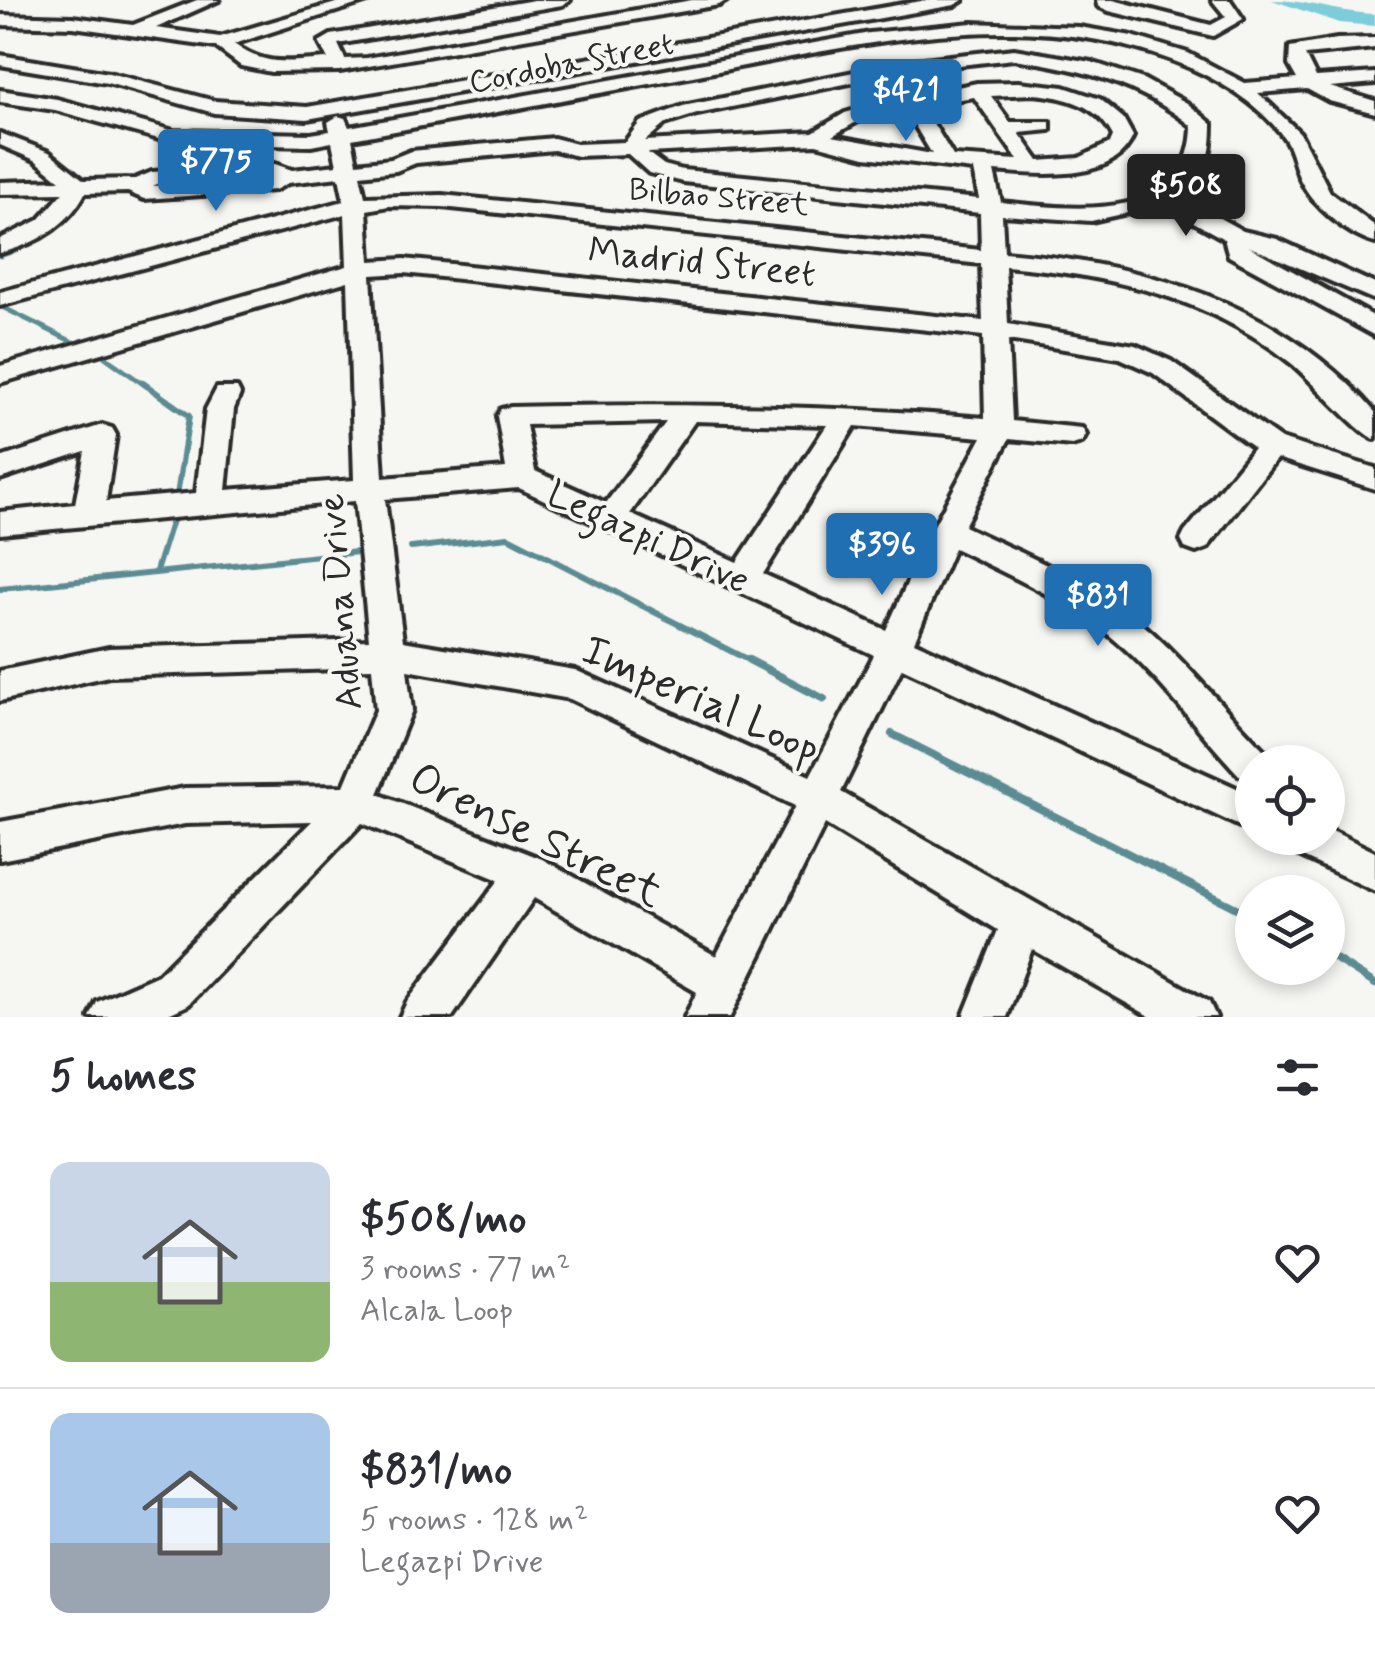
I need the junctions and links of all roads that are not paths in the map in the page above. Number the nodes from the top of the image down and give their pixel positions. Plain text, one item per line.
1 (210, 0) edge
2 (363, 0) edge
3 (562, 0) edge
4 (719, 0) edge
5 (955, 0) edge
6 (1105, 0) edge
7 (1220, 0) edge
8 (918, 3) edge
9 (656, 6) edge
10 (1154, 16) junction
11 (0, 20) edge
12 (133, 31) junction
13 (864, 34) junction
14 (221, 42) junction
15 (1134, 43) junction
16 (1375, 43) edge
17 (0, 60) edge
18 (340, 66) junction
19 (906, 67) junction
20 (1375, 78) edge
21 (1307, 82) junction
22 (978, 89) junction
23 (1243, 89) junction
24 (0, 96) edge
25 (942, 96) junction
26 (911, 103) junction
27 (1375, 108) edge
28 (1044, 126) dead end
29 (1005, 128) junction
30 (339, 129) junction
31 (818, 138) junction
32 (0, 139) edge
33 (634, 148) junction
34 (945, 160) junction
35 (982, 162) junction
36 (1033, 166) junction
37 (348, 168) junction
38 (78, 185) junction
39 (0, 188) edge
40 (1163, 196) junction
41 (356, 206) junction
42 (991, 208) junction
43 (1235, 236) junction
44 (1375, 236) edge
45 (0, 246) edge
46 (991, 259) junction
47 (362, 270) junction
48 (1375, 293) edge
49 (9, 297) edge
50 (1375, 328) edge
51 (997, 330) junction
52 (0, 375) edge
53 (227, 394) dead end
54 (688, 412) junction
55 (846, 416) junction
56 (1000, 430) junction
57 (1375, 430) edge
58 (1072, 435) dead end
59 (1272, 446) junction
60 (0, 469) edge
61 (522, 477) junction
62 (1375, 479) edge
63 (369, 489) junction
64 (210, 502) junction
65 (89, 513) junction
66 (612, 517) junction
67 (0, 523) edge
68 (946, 530) junction
69 (1196, 540) dead end
70 (743, 580) junction
71 (895, 648) junction
72 (389, 653) junction
73 (0, 686) edge
74 (1236, 745) edge
75 (818, 798) junction
76 (356, 803) junction
77 (1235, 806) edge
78 (0, 841) edge
79 (1340, 855) edge
80 (1375, 872) edge
81 (528, 874) junction
82 (1022, 921) junction
83 (716, 1001) edge
84 (112, 1017) edge
85 (422, 1017) edge
86 (986, 1017) edge
87 (1194, 1017) edge

1 - 12 street
2 - 14 street
3 - 18 street
4 - 9 street
5 - 8 street
6 - 10 street
7 - 10 street
8 - 17 street
9 - 18 street
10 - 15 street
11 - 12 street
12 - 14 street
13 - 15 street, Cordoba Street
13 - 19 street
13 - 30 street, Cordoba Street
14 - 18 street
15 - 23 street, Cordoba Street
16 - 21 street
19 - 25 street
19 - 33 street
19 - 40 street
20 - 21 street
21 - 23 street
21 - 27 street
22 - 25 street
22 - 29 street
22 - 36 street
23 - 44 street, Cordoba Street
24 - 30 street, Cordoba Street
25 - 26 street
26 - 31 street
26 - 34 street
28 - 29 street
29 - 36 street
30 - 37 street, Aduana Drive
31 - 33 street
31 - 34 street
32 - 38 street
33 - 37 street
33 - 42 street
34 - 35 street
35 - 36 street
35 - 42 street
37 - 38 street
37 - 41 street, Aduana Drive
38 - 39 street
38 - 45 street
40 - 42 street
40 - 43 street
41 - 46 street, Bilbao Street
41 - 47 street, Aduana Drive
41 - 49 street, Bilbao Street
42 - 46 street
43 - 48 street
43 - 50 street
46 - 51 street
46 - 57 street, Bilbao Street
47 - 51 street, Madrid Street
47 - 52 street, Madrid Street
47 - 63 street, Aduana Drive
51 - 56 street
51 - 59 street, Madrid Street
53 - 64 street
54 - 55 street
54 - 61 street
54 - 66 street
55 - 56 street
55 - 70 street
56 - 58 street
56 - 68 street
59 - 62 street, Madrid Street
59 - 69 street
60 - 65 street
61 - 63 street, Legazpi Drive
61 - 66 street, Legazpi Drive
63 - 64 street, Legazpi Drive
63 - 72 street, Aduana Drive
64 - 65 street, Legazpi Drive
65 - 67 street, Legazpi Drive
66 - 70 street, Legazpi Drive
68 - 71 street
68 - 74 street
70 - 71 street, Legazpi Drive
71 - 75 street
71 - 77 street, Legazpi Drive
72 - 73 street, Imperial Loop
72 - 75 street, Imperial Loop
72 - 76 street, Aduana Drive
75 - 82 street, Imperial Loop
75 - 83 street
76 - 78 street, Orense Street
76 - 81 street, Orense Street
76 - 84 street, Aduana Drive
79 - 80 street
81 - 83 street, Orense Street
81 - 85 street
82 - 86 street
82 - 87 street, Imperial Loop

